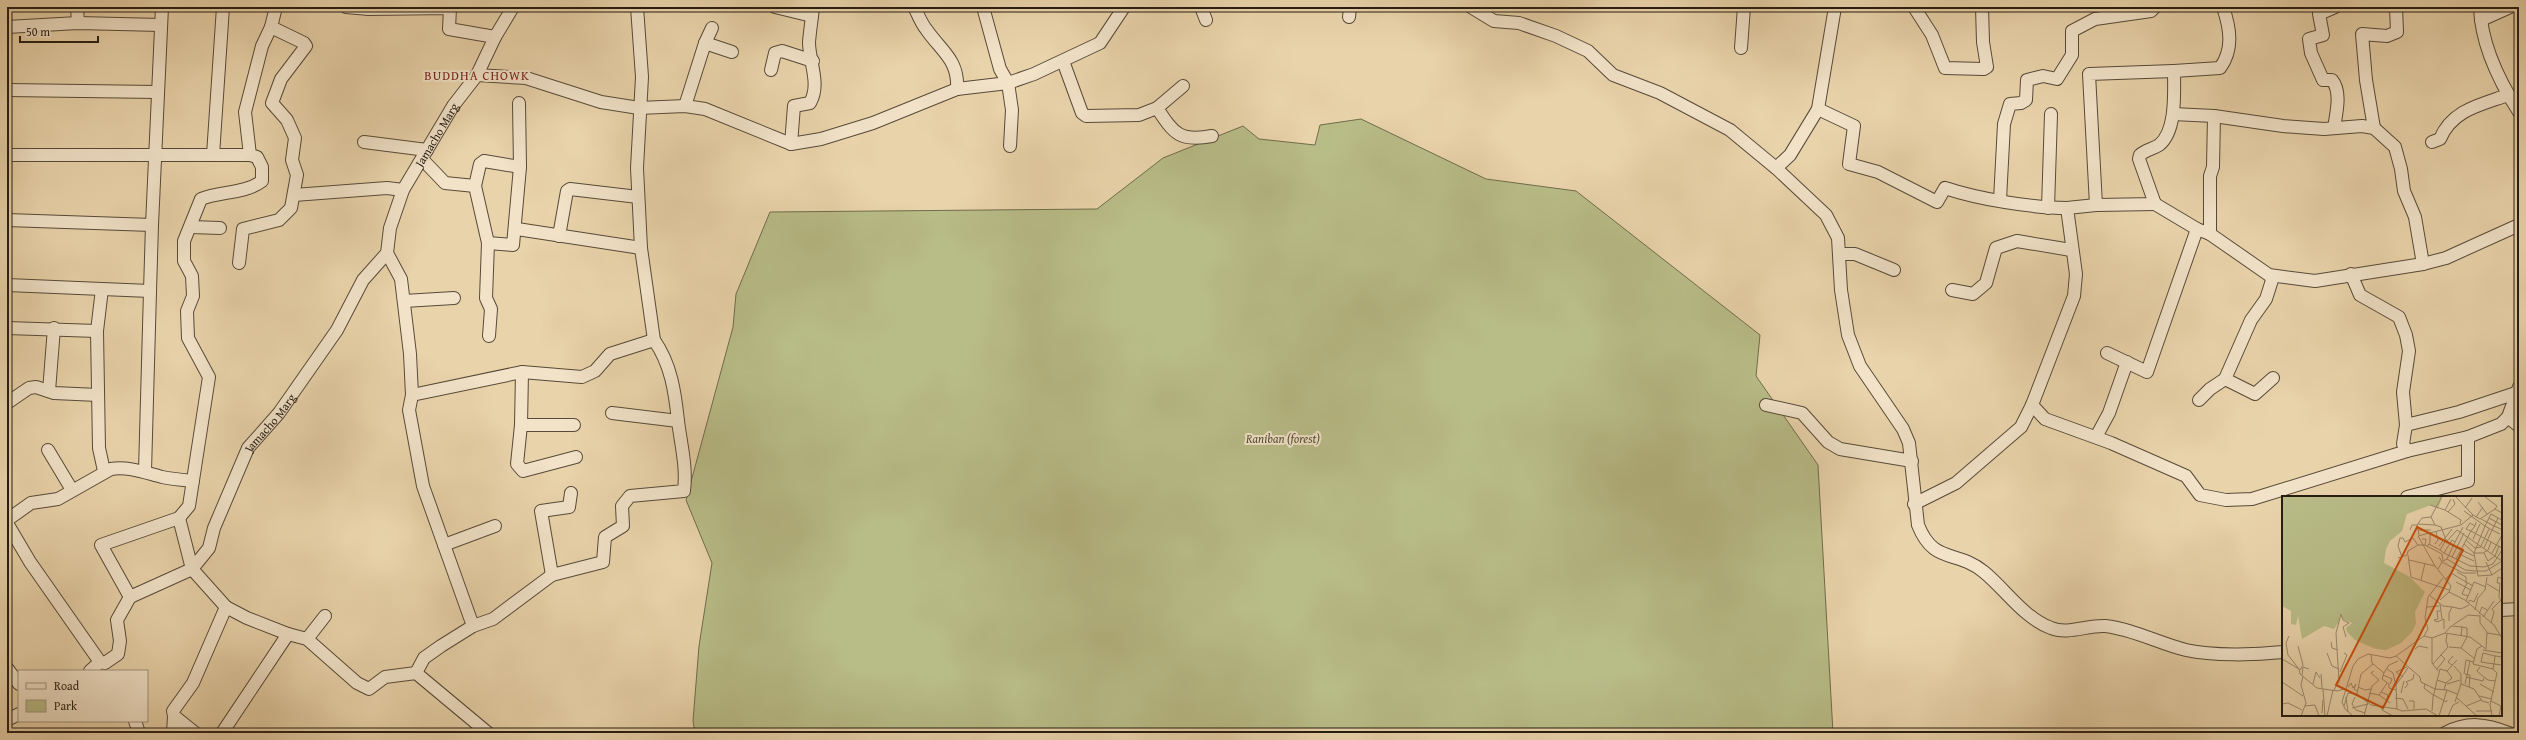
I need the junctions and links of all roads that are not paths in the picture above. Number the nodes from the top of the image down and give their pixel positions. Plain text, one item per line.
1 (78, 7) edge
2 (162, 7) edge
3 (222, 7) edge
4 (276, 7) edge
5 (346, 7) edge
6 (514, 7) edge
7 (637, 7) edge
8 (776, 7) edge
9 (914, 7) edge
10 (983, 7) edge
11 (1124, 7) edge
12 (1201, 7) edge
13 (1471, 7) edge
14 (1744, 7) edge
15 (1835, 7) edge
16 (1914, 7) edge
17 (1982, 7) edge
18 (2155, 7) edge
19 (2223, 7) edge
20 (2335, 7) edge
21 (2396, 7) edge
22 (2480, 7) edge
23 (2510, 7) edge
24 (369, 8) edge
25 (450, 8) edge
26 (813, 12) edge
27 (1206, 20) dead end
28 (2480, 20) junction
29 (78, 23) junction
30 (161, 25) junction
31 (7, 27) edge
32 (271, 27) junction
33 (712, 28) dead end
34 (495, 37) junction
35 (705, 43) junction
36 (1741, 48) dead end
37 (732, 52) dead end
38 (813, 61) junction
39 (1063, 61) junction
40 (771, 70) dead end
41 (2174, 71) junction
42 (477, 75) junction
43 (1008, 83) junction
44 (1183, 86) dead end
45 (957, 89) junction
46 (7, 90) edge
47 (156, 92) junction
48 (2508, 95) junction
49 (519, 103) dead end
50 (685, 106) junction
51 (639, 108) junction
52 (1157, 108) junction
53 (1818, 109) junction
54 (2519, 112) edge
55 (2052, 114) dead end
56 (2173, 114) junction
57 (2214, 116) junction
58 (2334, 128) junction
59 (2374, 128) junction
60 (1212, 136) dead end
61 (364, 142) dead end
62 (2432, 142) dead end
63 (791, 144) junction
64 (1010, 146) dead end
65 (7, 155) edge
66 (213, 155) junction
67 (250, 155) junction
68 (425, 155) junction
69 (155, 156) junction
70 (520, 167) junction
71 (1776, 168) junction
72 (475, 186) junction
73 (403, 190) junction
74 (294, 195) junction
75 (638, 197) junction
76 (2000, 200) junction
77 (2096, 204) junction
78 (2155, 204) junction
79 (2048, 208) junction
80 (2067, 208) junction
81 (7, 220) edge
82 (152, 225) junction
83 (2519, 225) edge
84 (191, 227) junction
85 (220, 228) dead end
86 (516, 229) junction
87 (2197, 229) junction
88 (2210, 234) junction
89 (559, 236) junction
90 (488, 243) junction
91 (641, 248) junction
92 (2071, 250) junction
93 (386, 253) junction
94 (1841, 254) junction
95 (239, 264) dead end
96 (2424, 264) junction
97 (1894, 270) dead end
98 (2351, 274) junction
99 (2273, 277) junction
100 (7, 285) edge
101 (102, 289) junction
102 (1952, 290) dead end
103 (150, 291) junction
104 (454, 298) dead end
105 (404, 301) junction
106 (7, 328) edge
107 (54, 328) junction
108 (97, 332) junction
109 (489, 336) dead end
110 (654, 340) junction
111 (2107, 353) dead end
112 (2127, 362) junction
113 (522, 372) junction
114 (2273, 378) dead end
115 (2225, 379) junction
116 (2518, 390) edge
117 (49, 391) junction
118 (98, 395) junction
119 (412, 395) junction
120 (2199, 400) dead end
121 (7, 403) edge
122 (1766, 405) dead end
123 (2032, 405) junction
124 (612, 413) dead end
125 (2508, 417) junction
126 (678, 421) junction
127 (521, 425) junction
128 (574, 425) dead end
129 (2406, 425) junction
130 (2519, 426) edge
131 (2096, 437) junction
132 (2468, 437) junction
133 (48, 450) dead end
134 (2407, 451) junction
135 (576, 457) dead end
136 (1912, 461) junction
137 (145, 471) junction
138 (104, 472) junction
139 (193, 481) junction
140 (72, 490) junction
141 (571, 493) dead end
142 (2411, 496) edge
143 (1914, 504) junction
144 (179, 518) junction
145 (7, 522) edge
146 (495, 526) dead end
147 (444, 544) junction
148 (192, 569) junction
149 (552, 576) junction
150 (130, 597) junction
151 (226, 607) junction
152 (2519, 609) edge
153 (2502, 610) edge
154 (325, 616) dead end
155 (473, 626) junction
156 (288, 634) junction
157 (307, 638) junction
158 (2282, 652) edge
159 (104, 666) edge
160 (7, 668) edge
161 (93, 670) edge
162 (416, 673) junction
163 (18, 683) edge
164 (18, 714) edge
165 (174, 716) junction
166 (7, 720) edge
167 (135, 722) edge
168 (139, 733) edge
169 (173, 733) edge
170 (195, 733) edge
171 (222, 733) edge
172 (488, 733) edge
173 (2445, 733) edge
174 (2509, 733) edge

1 - 29 street
2 - 30 street
3 - 66 street
4 - 32 street
5 - 24 street
6 - 34 street, Jamacho Marg
7 - 51 street
8 - 26 street
9 - 45 street
10 - 43 street
11 - 39 street
12 - 27 street
13 - 71 street
14 - 36 street
15 - 53 street
16 - 17 street
18 - 76 street
19 - 41 street
20 - 58 street
21 - 59 street
22 - 28 street
23 - 28 street
24 - 25 street
25 - 34 street
26 - 38 street
28 - 48 street
29 - 30 street
29 - 31 street
30 - 47 street
32 - 67 street
32 - 74 street
33 - 35 street
34 - 42 street, Jamacho Marg
35 - 37 street
35 - 50 street
38 - 40 street
38 - 63 street
39 - 43 street
39 - 52 street
41 - 56 street
41 - 77 street
42 - 51 street
42 - 68 street, Jamacho Marg
43 - 45 street
43 - 64 street
44 - 52 street
45 - 63 street
46 - 47 street
47 - 69 street
48 - 54 street
48 - 62 street
49 - 70 street
50 - 51 street
50 - 63 street
51 - 75 street
52 - 60 street
53 - 71 street
53 - 76 street
55 - 79 street
56 - 57 street
56 - 78 street
57 - 58 street
57 - 88 street
58 - 59 street
59 - 96 street
61 - 68 street
65 - 69 street
66 - 67 street
66 - 69 street
67 - 84 street
68 - 72 street
68 - 73 street, Jamacho Marg
69 - 82 street
70 - 72 street
70 - 86 street
71 - 94 street
72 - 90 street
73 - 74 street
73 - 93 street, Jamacho Marg
74 - 95 street
75 - 89 street
75 - 91 street
76 - 79 street
77 - 78 street
77 - 80 street
78 - 87 street
79 - 80 street
80 - 92 street
81 - 82 street
82 - 103 street
83 - 96 street
84 - 85 street
84 - 139 street
86 - 89 street
86 - 90 street
87 - 88 street
87 - 112 street
88 - 99 street
89 - 91 street
90 - 109 street
91 - 110 street
92 - 102 street
92 - 123 street
93 - 105 street
93 - 148 street, Jamacho Marg
94 - 97 street
94 - 136 street
96 - 98 street
98 - 99 street
98 - 129 street
99 - 115 street
100 - 101 street
101 - 103 street
101 - 108 street
103 - 137 street
104 - 105 street
105 - 119 street
106 - 107 street
107 - 108 street
107 - 117 street
108 - 118 street
110 - 113 street
110 - 126 street
111 - 112 street
112 - 131 street
113 - 119 street
113 - 127 street
114 - 115 street
115 - 120 street
116 - 125 street
116 - 129 street
117 - 118 street
117 - 121 street
118 - 138 street
119 - 147 street
122 - 136 street
123 - 131 street
123 - 143 street
124 - 126 street
125 - 130 street
125 - 132 street
126 - 149 street
127 - 128 street
127 - 135 street
129 - 134 street
131 - 134 street
132 - 134 street
132 - 142 street
133 - 140 street
136 - 143 street
137 - 138 street
137 - 139 street
138 - 140 street
139 - 144 street
140 - 145 street
141 - 149 street
143 - 158 street
144 - 148 street
144 - 150 street
145 - 159 street
146 - 147 street
147 - 155 street
148 - 150 street, Jamacho Marg
148 - 151 street
149 - 155 street
150 - 159 street
151 - 156 street
151 - 165 street
152 - 153 street
154 - 157 street
155 - 162 street
156 - 157 street
156 - 171 street
157 - 162 street
159 - 161 street
160 - 163 street
162 - 172 street
164 - 166 street
165 - 169 street
165 - 170 street
167 - 168 street
173 - 174 street

